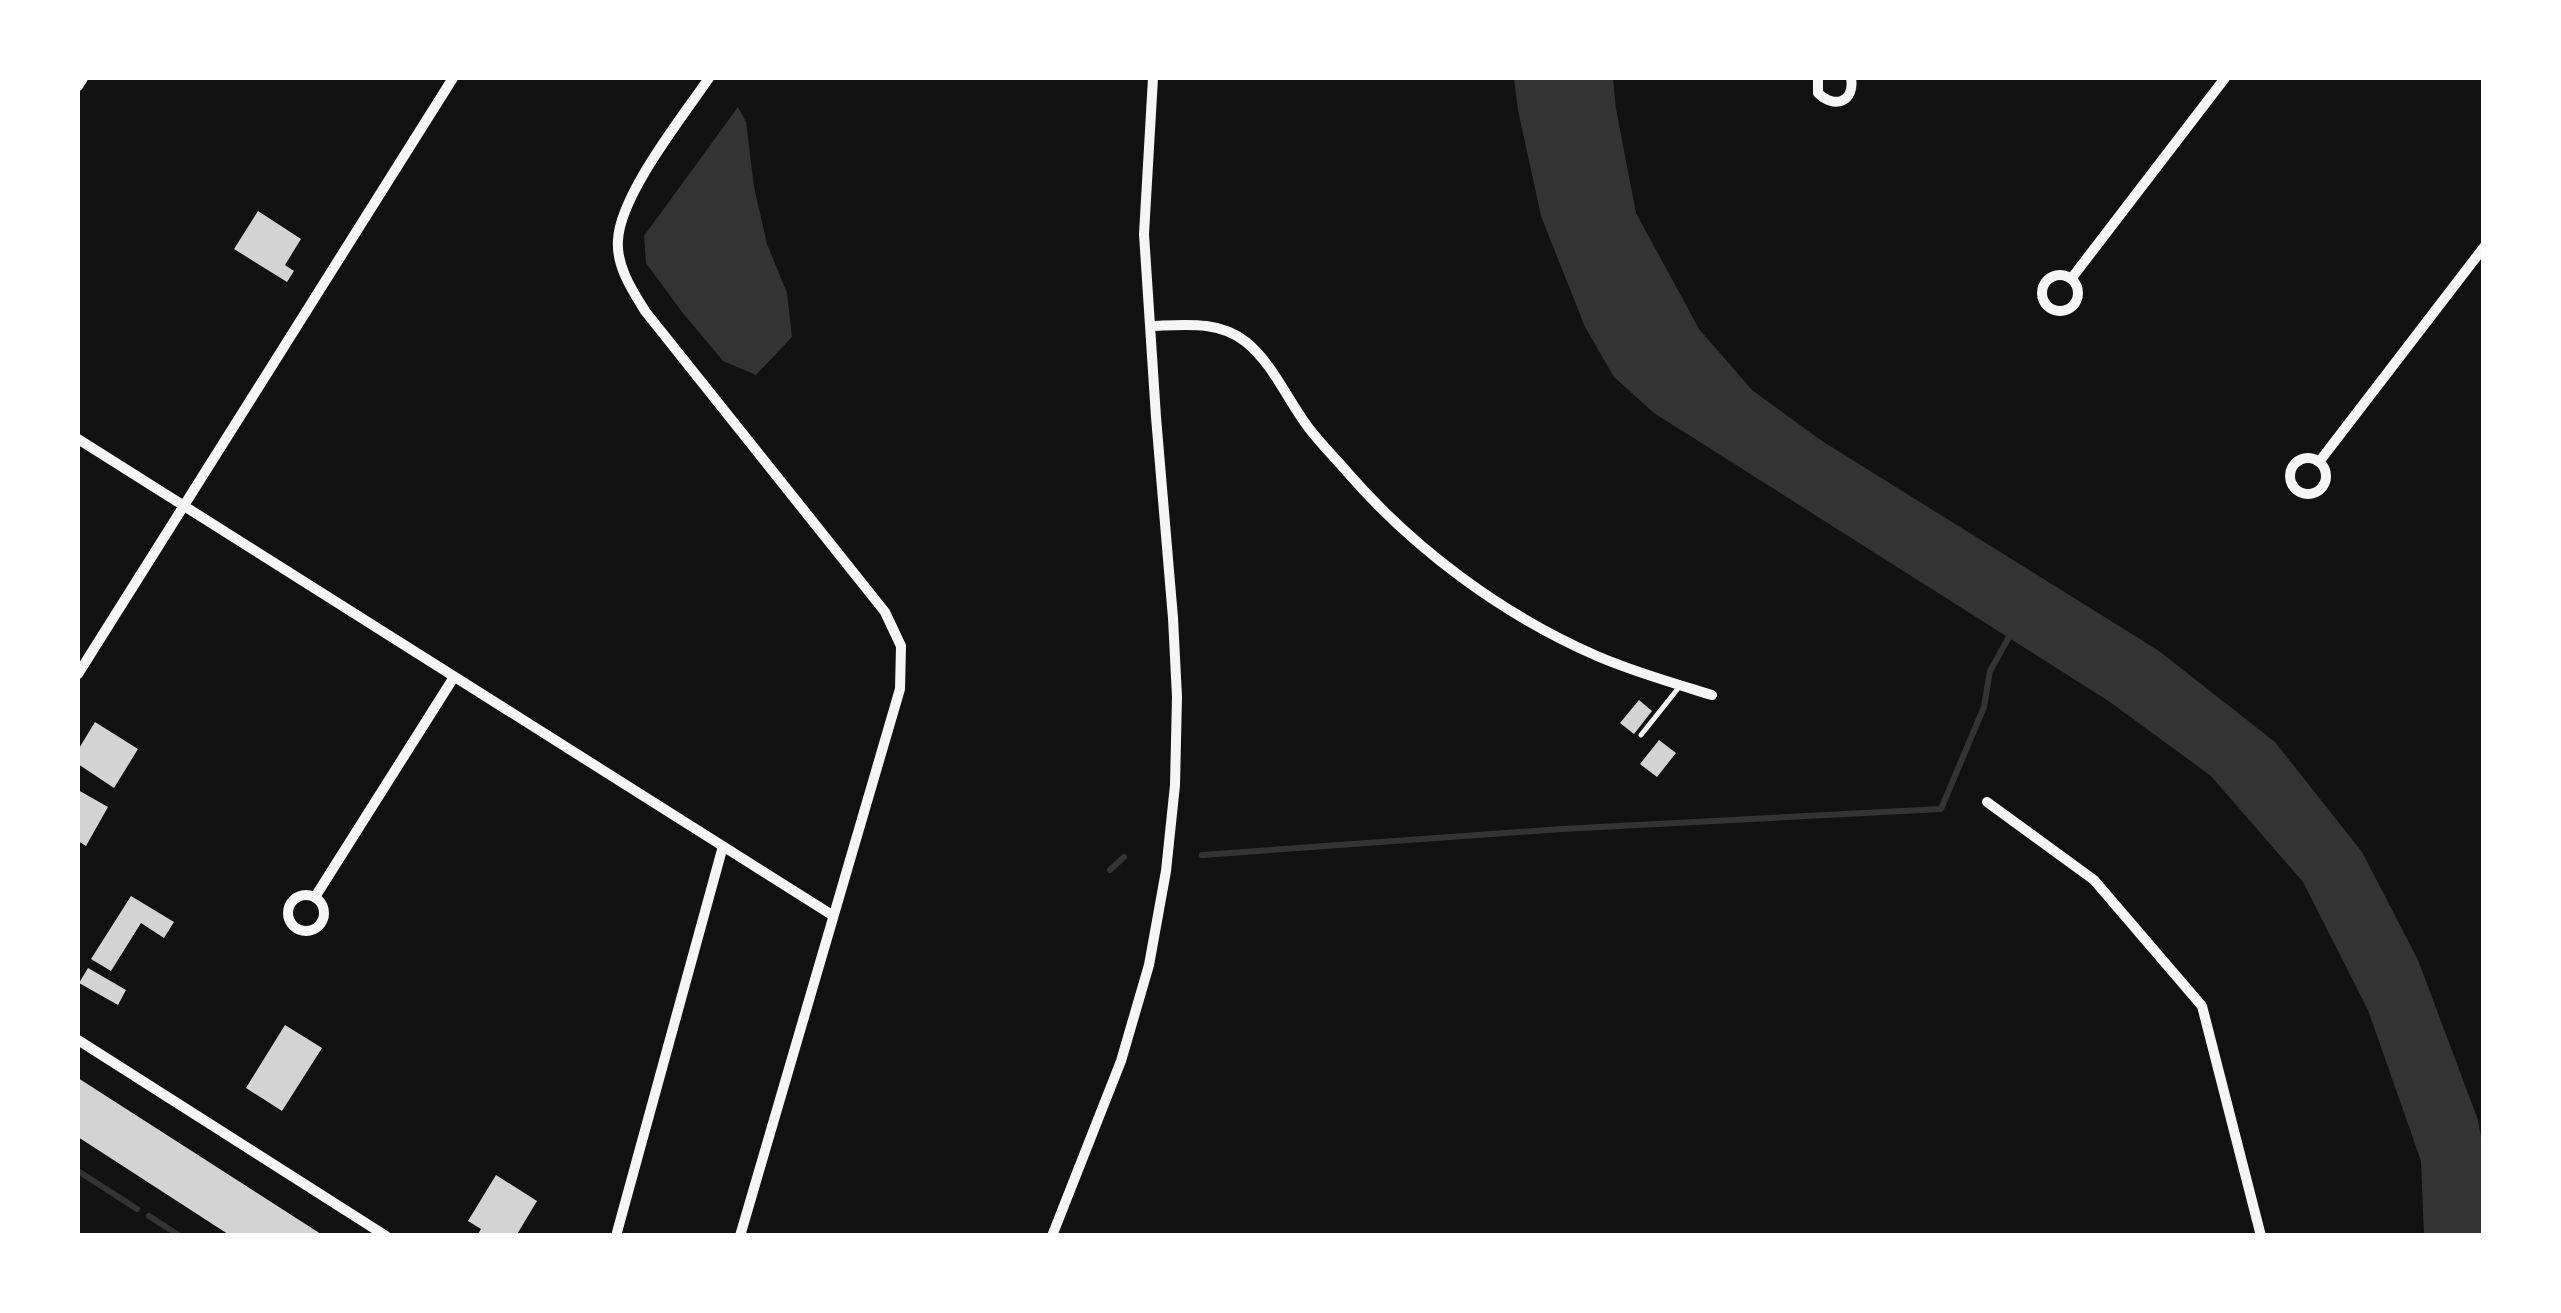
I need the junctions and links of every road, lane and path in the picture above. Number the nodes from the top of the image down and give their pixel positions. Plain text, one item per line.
1 (83, 78) edge
2 (454, 78) edge
3 (709, 78) edge
4 (1153, 78) edge
5 (1818, 78) edge
6 (1850, 78) edge
7 (2225, 78) edge
8 (78, 86) edge
9 (2484, 247) edge
10 (2070, 279) dead end
11 (1151, 326) junction
12 (78, 439) edge
13 (2319, 462) dead end
14 (182, 505) junction
15 (78, 674) edge
16 (454, 677) junction
17 (1680, 686) junction
18 (1712, 695) dead end
19 (1641, 735) dead end
20 (1987, 802) dead end
21 (723, 846) junction
22 (315, 897) dead end
23 (832, 916) junction
24 (78, 1040) edge
25 (386, 1236) edge
26 (616, 1236) edge
27 (740, 1236) edge
28 (1052, 1236) edge
29 (2261, 1236) edge

1 - 8 street
2 - 14 street
3 - 23 street
4 - 11 street
5 - 6 street
7 - 10 street
9 - 13 street
11 - 17 street
11 - 28 street
12 - 14 street
14 - 15 street
14 - 16 street
16 - 21 street
16 - 22 street
17 - 18 street
17 - 19 lane
20 - 29 street
21 - 23 street
21 - 26 street
23 - 27 street
24 - 25 street

